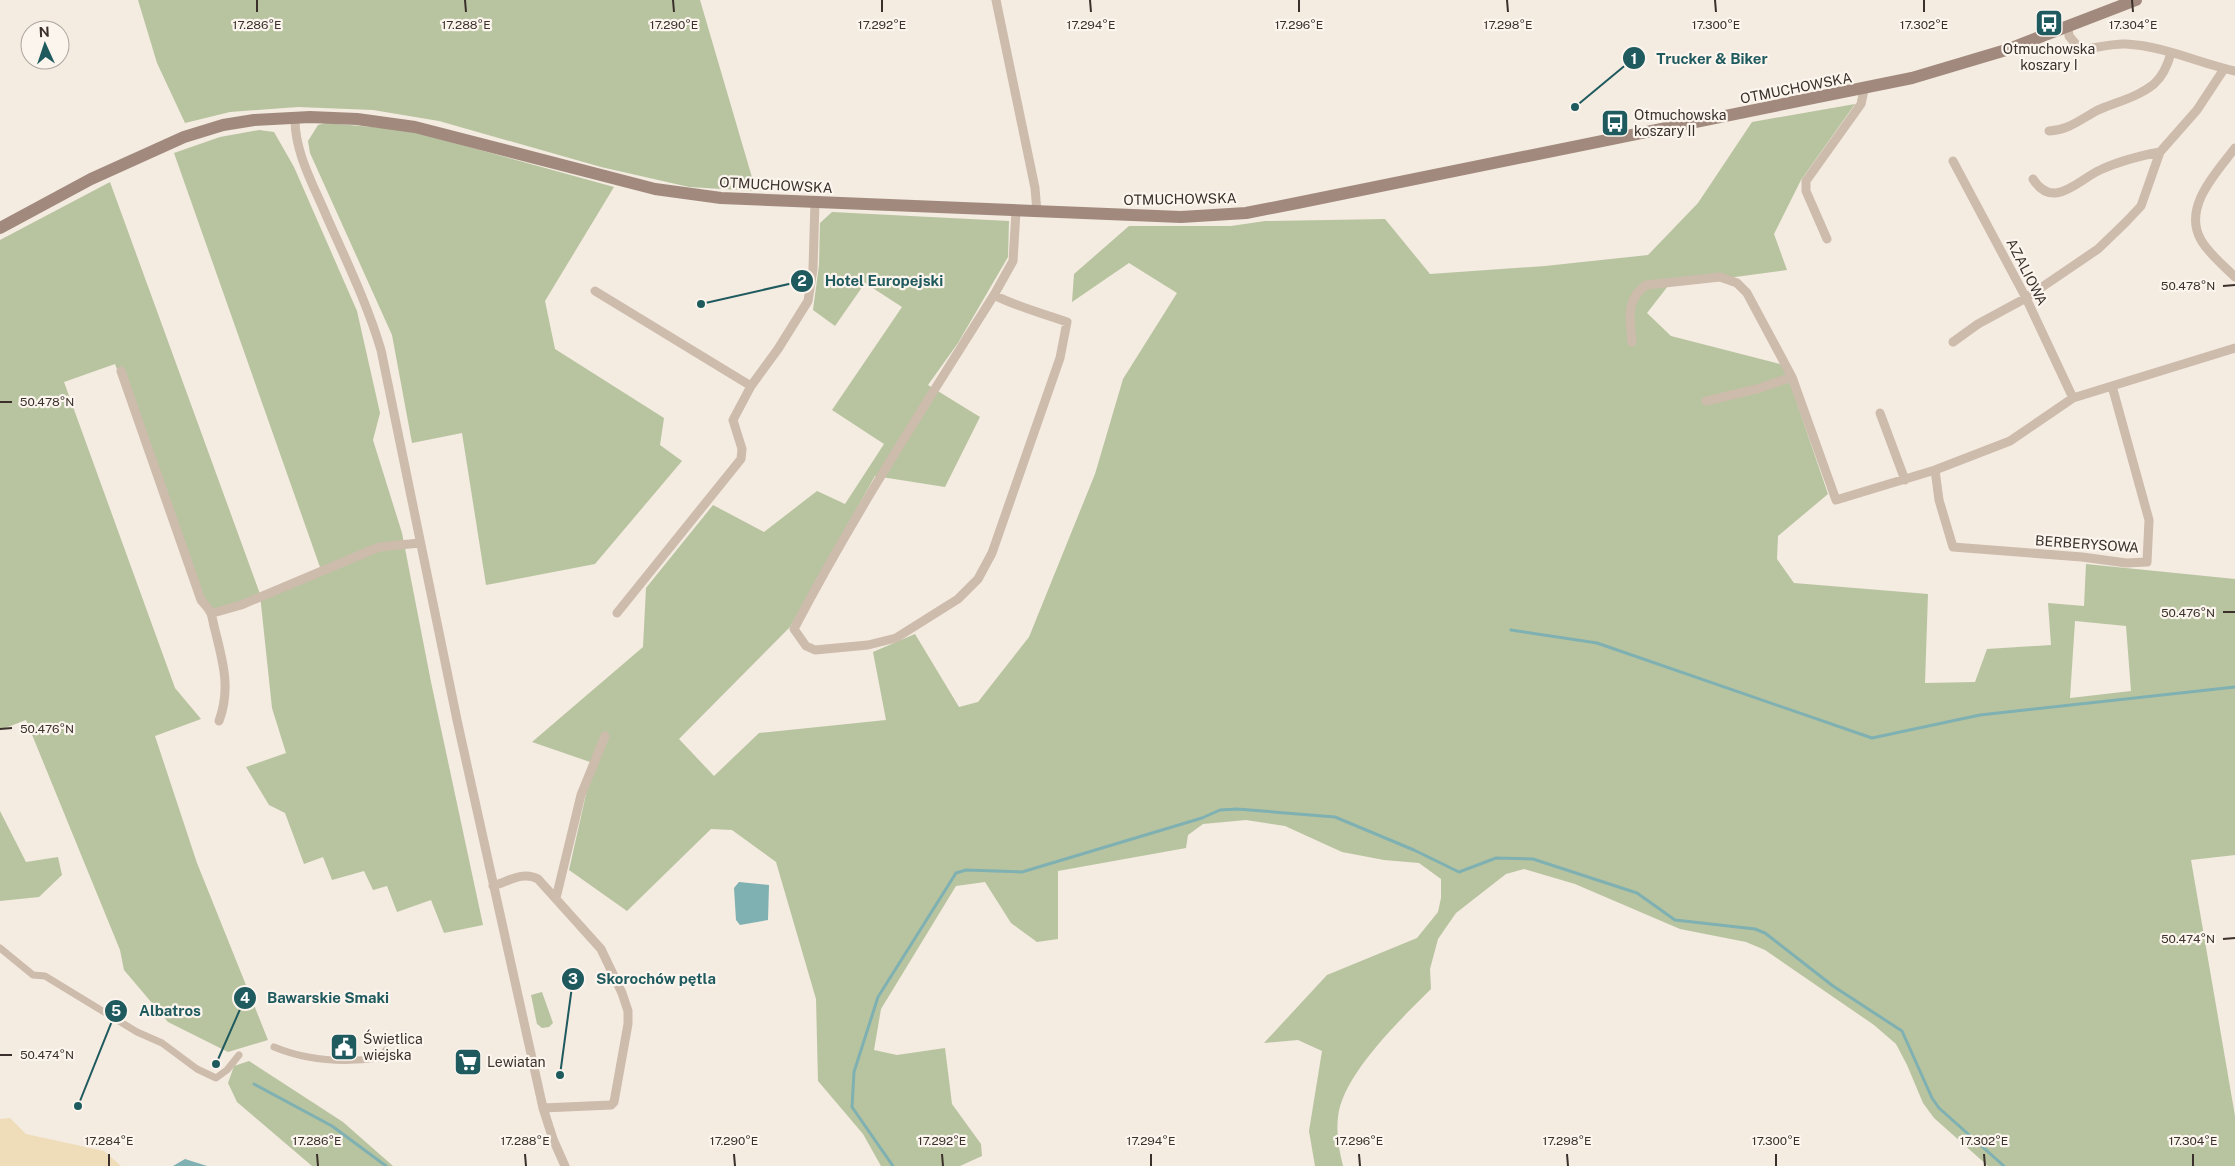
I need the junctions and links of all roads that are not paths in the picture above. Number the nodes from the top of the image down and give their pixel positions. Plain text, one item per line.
1 (996, 0) edge
2 (2136, 0) edge
3 (2068, 28) junction
4 (2171, 54) junction
5 (2224, 69) junction
6 (2235, 71) edge
7 (1864, 90) junction
8 (295, 117) junction
9 (2049, 131) dead end
10 (2235, 148) edge
11 (2160, 152) junction
12 (1953, 161) dead end
13 (2033, 180) dead end
14 (815, 202) junction
15 (1016, 211) junction
16 (1037, 212) junction
17 (0, 228) edge
18 (1827, 239) dead end
19 (2235, 276) edge
20 (594, 291) dead end
21 (994, 295) junction
22 (2026, 298) junction
23 (1632, 342) dead end
24 (1953, 342) dead end
25 (2235, 348) edge
26 (121, 371) dead end
27 (1792, 377) junction
28 (751, 386) junction
29 (2112, 386) junction
30 (2073, 398) junction
31 (1706, 401) dead end
32 (1880, 413) dead end
33 (1935, 470) junction
34 (1905, 480) junction
35 (420, 543) junction
36 (213, 613) junction
37 (617, 613) dead end
38 (219, 721) dead end
39 (605, 736) dead end
40 (494, 886) junction
41 (556, 898) junction
42 (0, 948) edge
43 (274, 1047) dead end
44 (386, 1050) dead end
45 (238, 1055) dead end
46 (543, 1108) junction
47 (565, 1166) edge

1 - 16 street
2 - 3 main road, OTMUCHOWSKA
3 - 4 street
3 - 7 main road, OTMUCHOWSKA
4 - 5 street
4 - 9 street
5 - 6 street
5 - 11 street
7 - 16 main road, OTMUCHOWSKA
7 - 18 street
8 - 14 main road, OTMUCHOWSKA
8 - 17 main road, OTMUCHOWSKA
8 - 35 street
10 - 19 street
11 - 13 street
11 - 22 street
12 - 22 street, AZALIOWA
14 - 15 main road, OTMUCHOWSKA
14 - 28 street
15 - 16 main road, OTMUCHOWSKA
15 - 21 street
20 - 28 street
21 - 21 street
22 - 24 street
22 - 30 street, AZALIOWA
23 - 27 street
25 - 29 street
26 - 36 street
27 - 31 street
27 - 34 street
28 - 37 street
29 - 30 street
29 - 33 street, BERBERYSOWA
30 - 33 street
32 - 34 street
33 - 34 street
35 - 36 street
35 - 40 street
36 - 38 street
39 - 41 street
40 - 41 street
40 - 46 street
41 - 46 street
42 - 45 street
43 - 44 street
46 - 47 street

